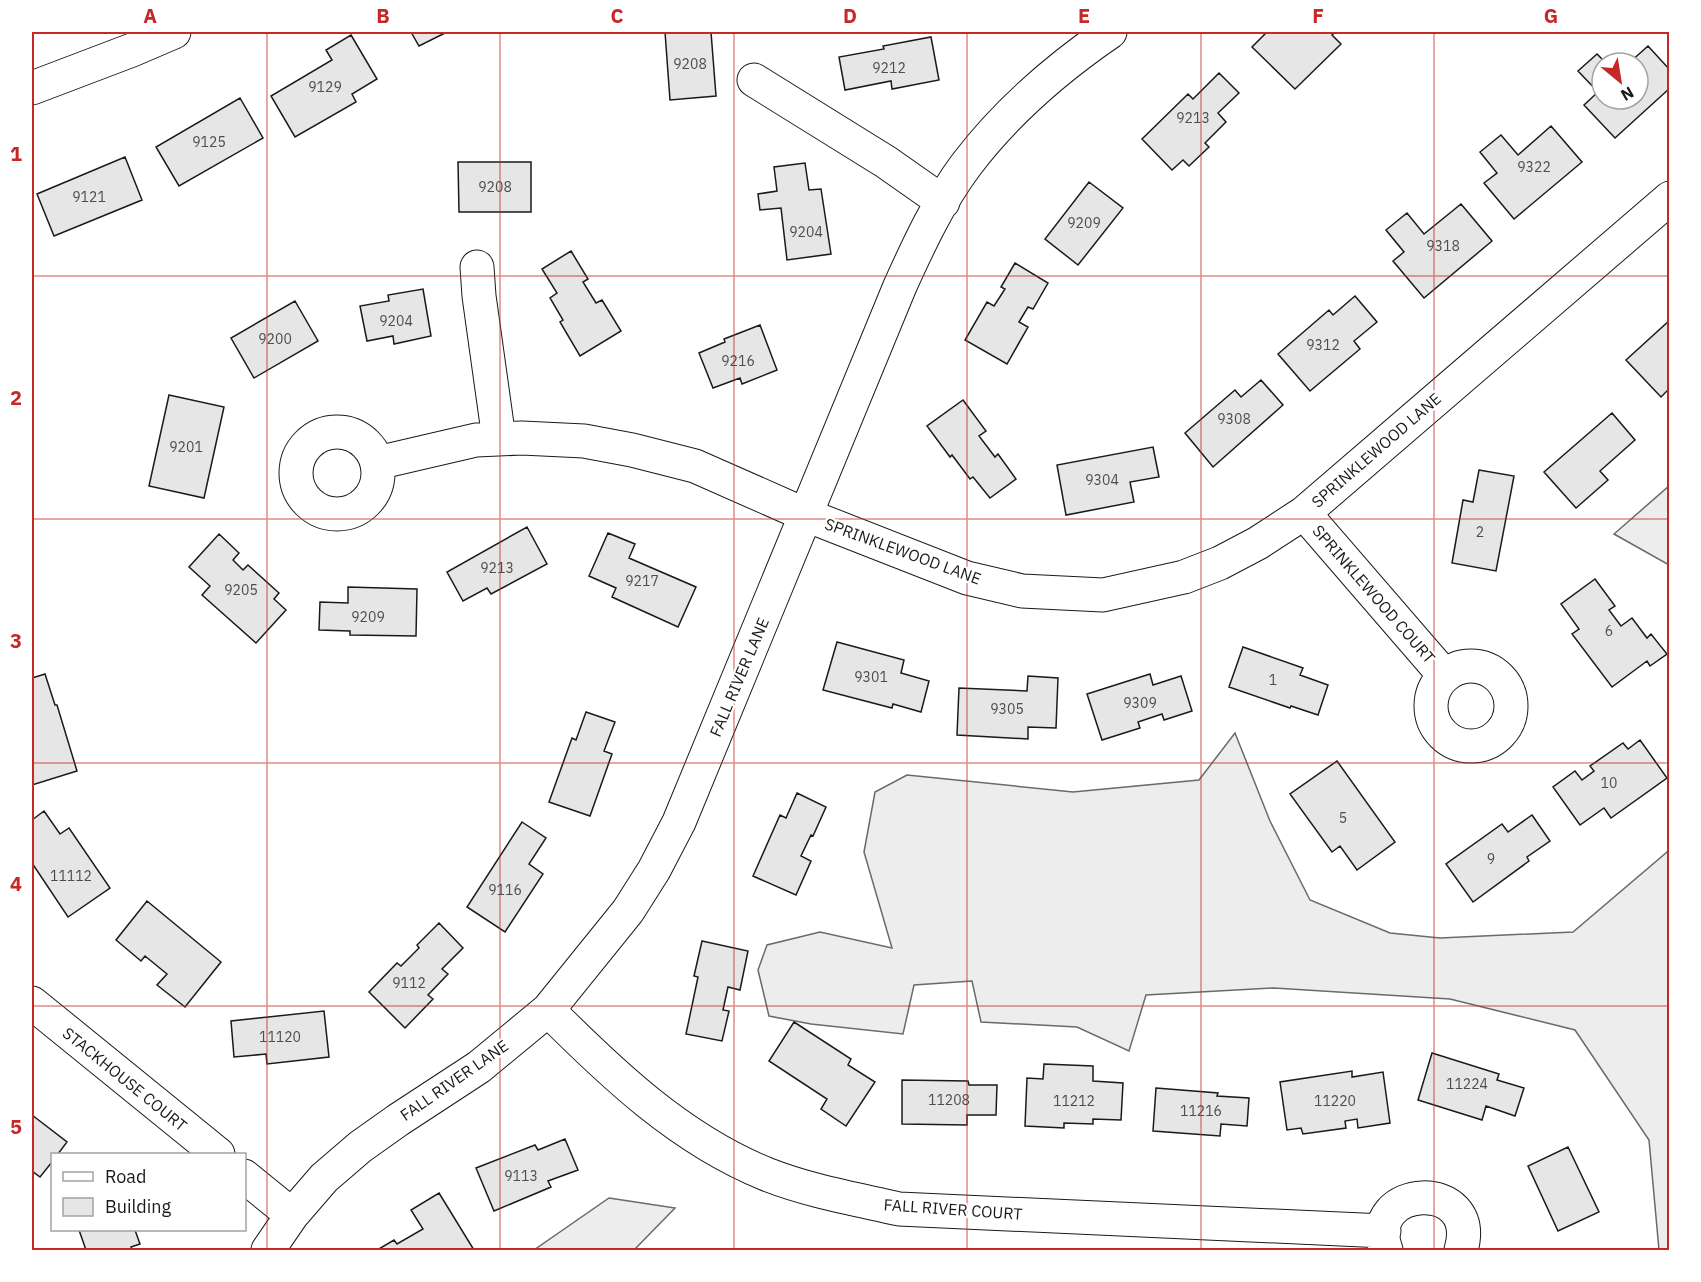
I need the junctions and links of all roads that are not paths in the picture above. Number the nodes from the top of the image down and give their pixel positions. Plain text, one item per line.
1 (174, 32) edge
2 (1110, 32) edge
3 (754, 80) dead end
4 (32, 88) edge
5 (1670, 198) edge
6 (943, 202) junction
7 (477, 267) dead end
8 (499, 439) junction
9 (377, 463) dead end
10 (1304, 513) junction
11 (806, 515) junction
12 (1444, 675) dead end
13 (32, 1003) edge
14 (548, 1010) junction
15 (216, 1153) edge
16 (246, 1178) edge
17 (292, 1215) junction
18 (1385, 1241) edge
19 (268, 1251) edge
20 (1461, 1251) edge

1 - 4 street
2 - 6 street, FALL RIVER LANE
3 - 6 street
5 - 10 street, SPRINKLEWOOD LANE
6 - 11 street, FALL RIVER LANE
7 - 8 street
8 - 9 street, SPRINKLEWOOD LANE
8 - 11 street, SPRINKLEWOOD LANE
10 - 11 street, SPRINKLEWOOD LANE
10 - 12 street, SPRINKLEWOOD COURT
11 - 14 street, FALL RIVER LANE
13 - 15 street, STACKHOUSE COURT
14 - 17 street, FALL RIVER LANE
14 - 18 street, FALL RIVER COURT
16 - 17 street
17 - 19 street, FALL RIVER LANE
18 - 20 street, FALL RIVER COURT

